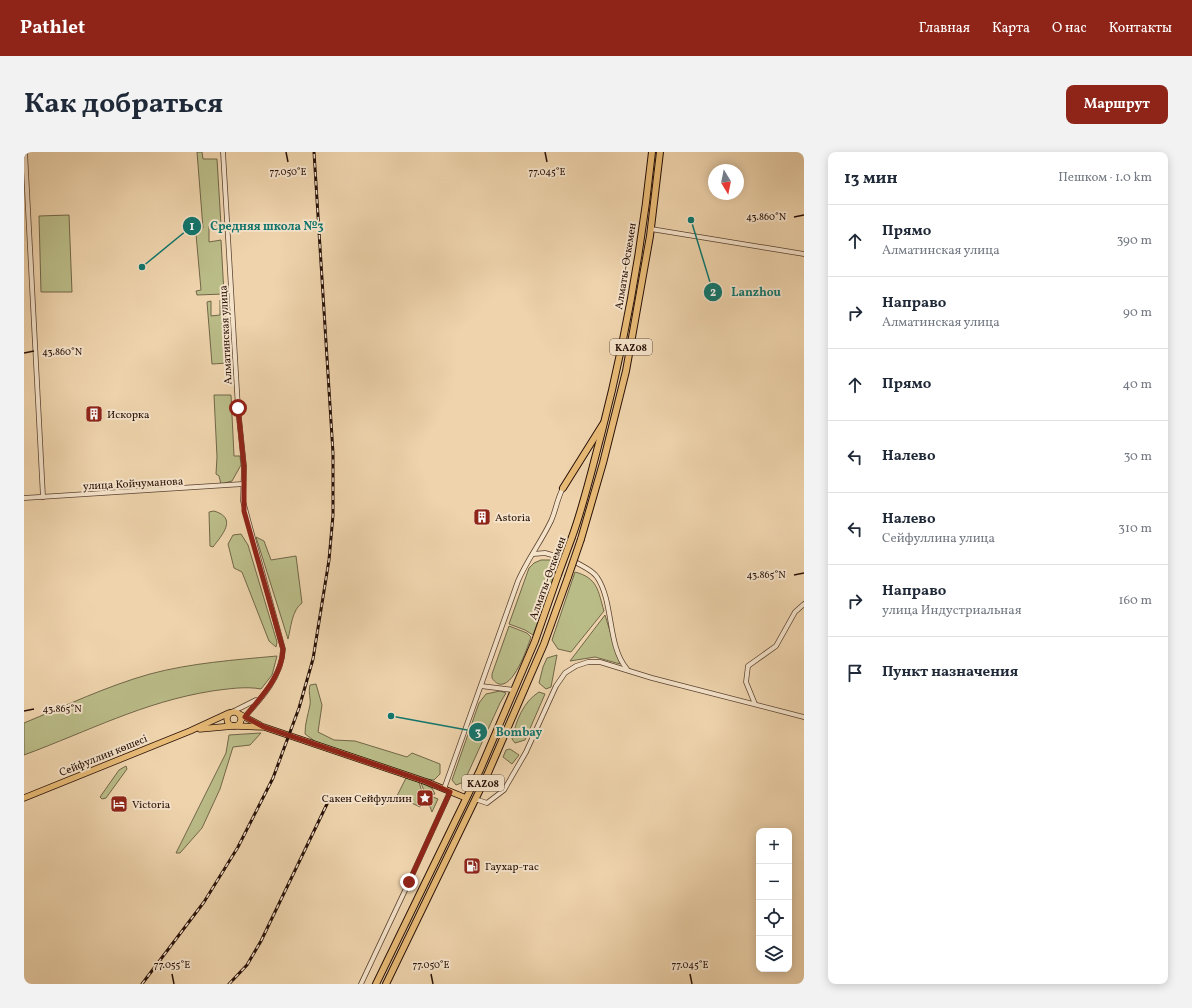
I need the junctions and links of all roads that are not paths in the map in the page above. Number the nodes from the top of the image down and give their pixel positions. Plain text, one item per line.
1 (25, 152) edge
2 (223, 152) edge
3 (652, 152) edge
4 (660, 152) edge
5 (651, 230) junction
6 (26, 245) edge
7 (804, 254) edge
8 (605, 422) junction
9 (243, 484) junction
10 (563, 488) joint
11 (43, 497) junction
12 (24, 498) edge
13 (533, 554) junction
14 (559, 557) dead end
15 (577, 563) dead end
16 (804, 604) edge
17 (627, 670) junction
18 (481, 686) junction
19 (513, 690) junction
20 (260, 697) junction
21 (755, 704) junction
22 (230, 713) junction
23 (239, 714) junction
24 (245, 717) junction
25 (804, 717) edge
26 (236, 725) junction
27 (264, 727) junction
28 (190, 731) junction
29 (444, 789) junction
30 (450, 792) junction
31 (24, 798) edge
32 (466, 798) junction
33 (475, 799) junction
34 (361, 984) edge
35 (376, 984) edge
36 (386, 984) edge

1 - 6 street
2 - 9 street, Алматинская улица
3 - 8 highway, Алматы-Өскемен / KAZ08
4 - 5 highway, Алматы-Өскемен / KAZ08
5 - 7 street
5 - 33 highway, Алматы-Өскемен / KAZ08, bridge
6 - 11 street
8 - 10 highway
8 - 19 highway, Алматы-Өскемен / KAZ08, bridge
9 - 11 street, улица Койчуманова
9 - 20 street, Алматинская улица
10 - 13 street
11 - 12 street, улица Койчуманова
13 - 14 street
13 - 18 street
15 - 17 street
16 - 21 street
17 - 21 street
17 - 33 street
18 - 19 street
18 - 29 street
19 - 32 highway, Алматы-Өскемен / KAZ08
20 - 22 street
20 - 24 street, Алматинская улица
21 - 25 street
22 - 23 main road
22 - 26 main road
22 - 28 main road
23 - 24 main road
23 - 26 main road
24 - 26 street, Алматинская улица
24 - 27 main road
26 - 27 main road
26 - 28 main road
27 - 29 main road
28 - 31 main road, Сейфуллин көшесі
29 - 30 main road
30 - 32 main road
30 - 34 street
32 - 35 highway, Алматы-Өскемен / KAZ08
33 - 36 highway, Алматы-Өскемен / KAZ08

